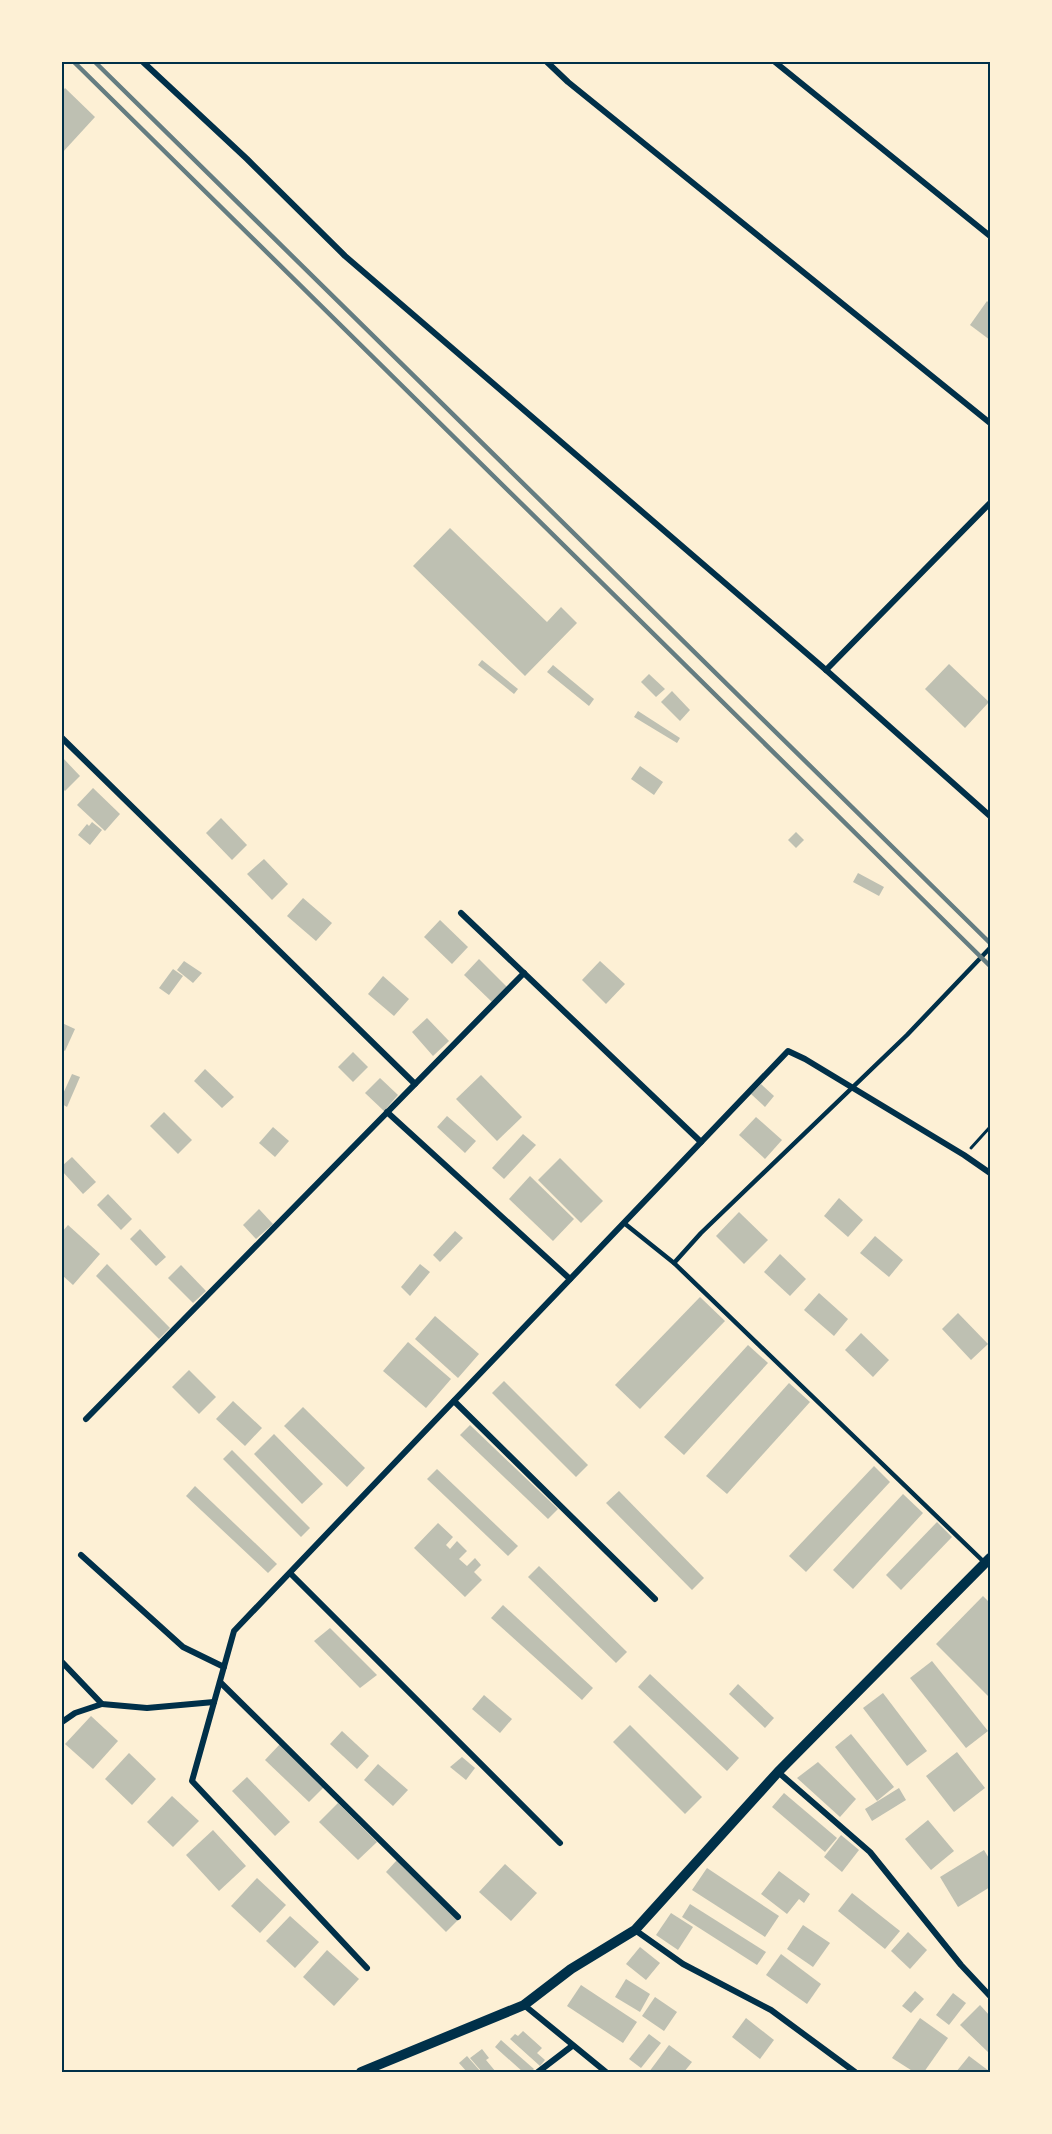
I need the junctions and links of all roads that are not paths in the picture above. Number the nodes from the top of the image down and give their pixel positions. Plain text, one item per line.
1 (143, 62) edge
2 (547, 62) edge
3 (775, 62) edge
4 (990, 236) edge
5 (990, 423) edge
6 (990, 503) edge
7 (826, 670) junction
8 (62, 738) edge
9 (990, 816) edge
10 (461, 913) dead end
11 (990, 948) edge
12 (524, 973) junction
13 (416, 1084) junction
14 (387, 1112) junction
15 (701, 1142) junction
16 (990, 1173) edge
17 (624, 1222) junction
18 (674, 1263) junction
19 (570, 1279) junction
20 (454, 1401) junction
21 (86, 1419) dead end
22 (81, 1555) dead end
23 (988, 1561) edge
24 (290, 1573) junction
25 (655, 1599) dead end
26 (62, 1662) edge
27 (224, 1666) junction
28 (220, 1682) junction
29 (214, 1702) junction
30 (102, 1704) junction
31 (62, 1722) edge
32 (778, 1772) junction
33 (560, 1843) dead end
34 (458, 1917) dead end
35 (635, 1930) junction
36 (367, 1968) dead end
37 (990, 1996) edge
38 (524, 2005) junction
39 (572, 2046) junction
40 (361, 2073) edge
41 (538, 2073) edge
42 (606, 2073) edge
43 (855, 2073) edge

1 - 7 street
2 - 5 street
3 - 4 street
6 - 7 street
7 - 9 street
8 - 13 street
10 - 12 street
11 - 18 lane
12 - 13 street
12 - 15 street
13 - 14 street
14 - 19 street
14 - 21 street
15 - 16 street
15 - 17 street
17 - 18 lane
17 - 19 street
18 - 23 lane
19 - 20 street
20 - 24 street
20 - 25 street
22 - 27 street
23 - 32 street
24 - 27 street
24 - 33 street
26 - 30 street
27 - 28 street
28 - 29 street
28 - 34 street
29 - 30 street
29 - 36 street
30 - 31 street
32 - 35 street
32 - 37 street
35 - 38 street
35 - 43 street
38 - 39 street
38 - 40 street
39 - 41 street
39 - 42 street

